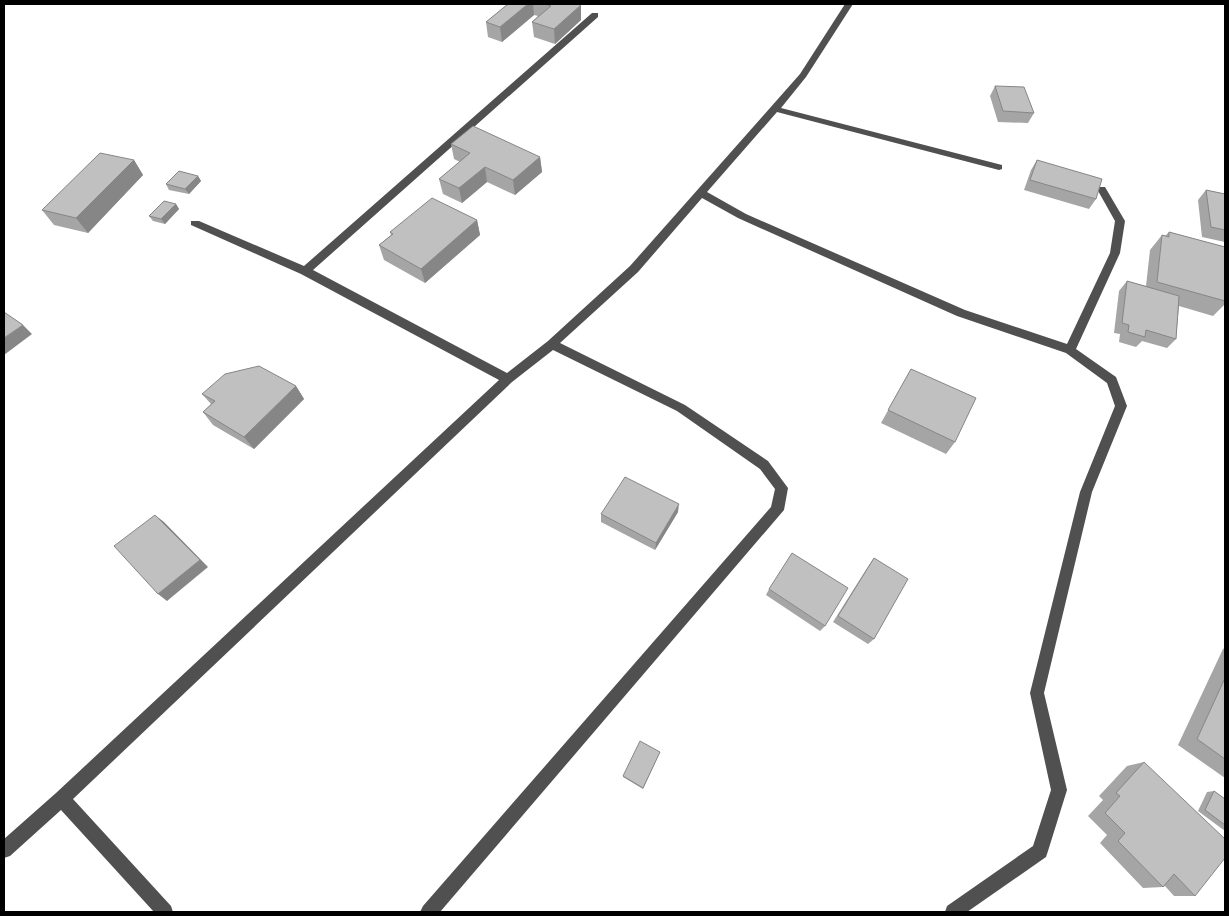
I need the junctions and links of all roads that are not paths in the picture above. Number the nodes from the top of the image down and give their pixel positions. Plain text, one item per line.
1 (847, 4) edge
2 (595, 15) dead end
3 (775, 109) junction
4 (999, 167) dead end
5 (1102, 189) edge
6 (701, 193) junction
7 (194, 223) dead end
8 (304, 271) junction
9 (552, 344) junction
10 (1070, 350) junction
11 (508, 379) junction
12 (62, 799) junction
13 (4, 850) edge
14 (165, 912) edge
15 (429, 912) edge
16 (953, 912) edge

1 - 3 street
2 - 8 street
3 - 4 street
3 - 6 street
5 - 10 street
6 - 9 street
6 - 10 street
7 - 8 street
8 - 11 street
9 - 11 street
9 - 15 street
10 - 16 street
11 - 12 street
12 - 13 street
12 - 14 street

